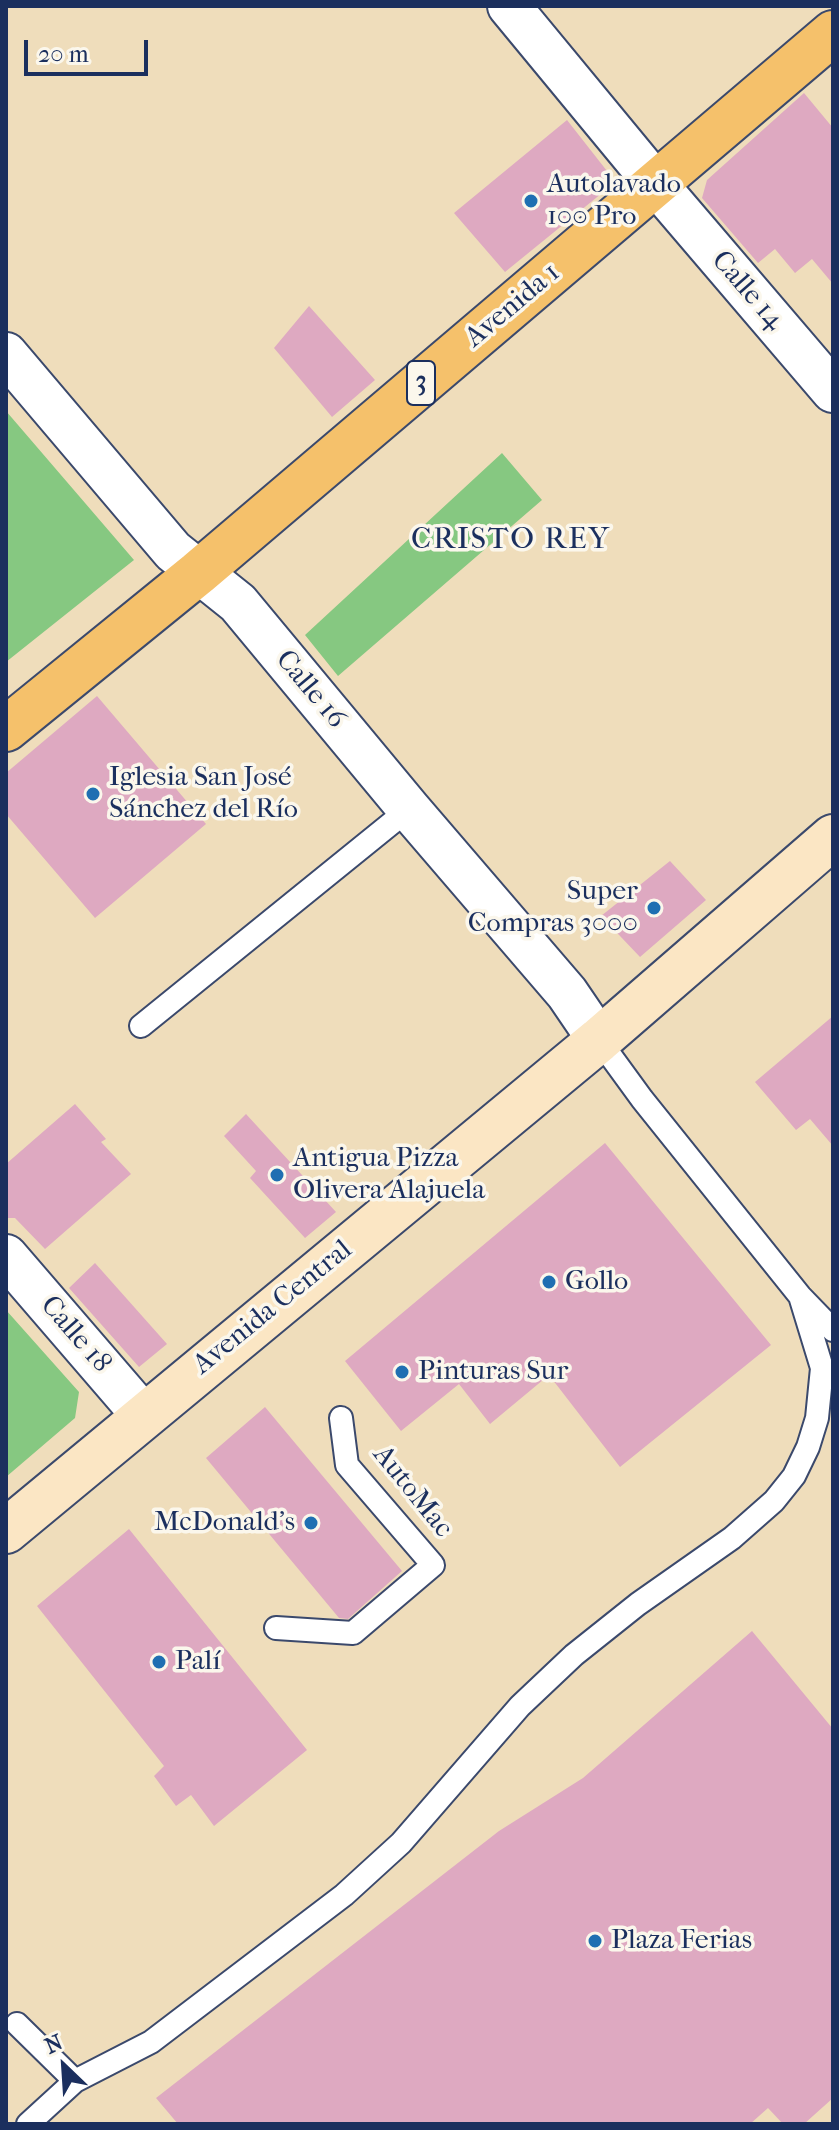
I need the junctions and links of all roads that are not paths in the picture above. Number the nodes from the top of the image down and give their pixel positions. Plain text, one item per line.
1 (509, 6) edge
2 (833, 33) edge
3 (656, 184) junction
4 (6, 354) edge
5 (833, 391) edge
6 (198, 573) junction
7 (6, 729) edge
8 (409, 809) junction
9 (833, 837) edge
10 (141, 1026) dead end
11 (599, 1040) junction
12 (6, 1256) edge
13 (800, 1296) junction
14 (833, 1330) edge
15 (143, 1415) junction
16 (341, 1418) dead end
17 (6, 1531) edge
18 (276, 1628) dead end
19 (17, 2024) dead end
20 (75, 2081) junction
21 (28, 2124) edge

1 - 3 street, Calle 14
2 - 3 main road, Avenida 1 / 3
3 - 5 street, Calle 14
3 - 6 main road, Avenida 1 / 3
4 - 6 street, Calle 16
6 - 7 main road, Avenida 1 / 3
6 - 8 street, Calle 16
8 - 10 lane
8 - 11 street, Calle 16
9 - 11 street, Avenida Central
11 - 13 lane
11 - 15 street, Avenida Central
12 - 15 street, Calle 18
13 - 14 lane
13 - 20 lane
15 - 17 street, Avenida Central
16 - 18 lane, AutoMac
19 - 20 lane
20 - 21 lane

